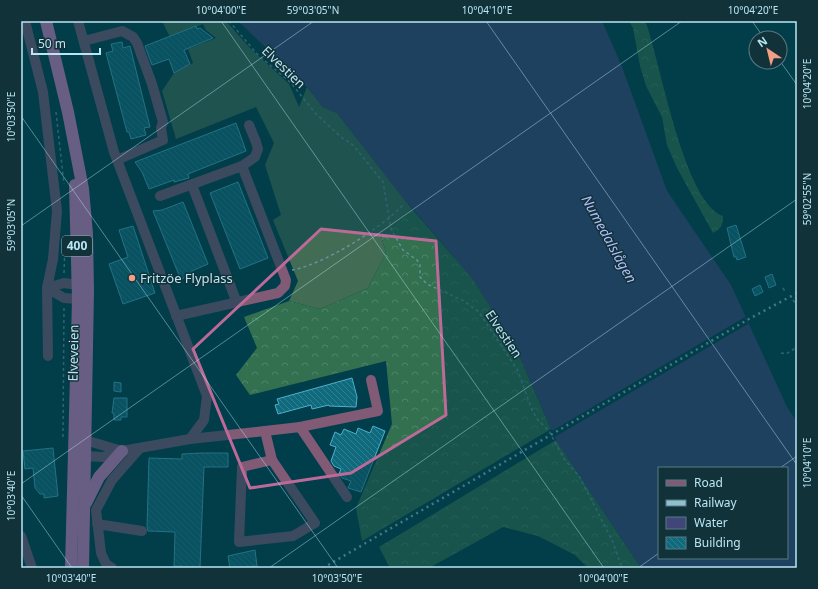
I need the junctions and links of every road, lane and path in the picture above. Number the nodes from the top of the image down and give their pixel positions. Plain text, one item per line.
1 (25, 21) edge
2 (46, 21) edge
3 (78, 21) edge
4 (229, 21) edge
5 (84, 41) junction
6 (249, 125) dead end
7 (117, 160) junction
8 (242, 166) junction
9 (192, 184) junction
10 (160, 196) dead end
11 (403, 205) dead end
12 (389, 219) junction
13 (284, 271) junction
14 (47, 288) junction
15 (83, 288) junction
16 (783, 288) dead end
17 (786, 293) dead end
18 (78, 299) junction
19 (793, 300) dead end
20 (237, 303) junction
21 (797, 306) edge
22 (176, 316) junction
23 (797, 347) edge
24 (781, 353) dead end
25 (48, 356) dead end
26 (371, 380) dead end
27 (300, 427) junction
28 (265, 431) junction
29 (190, 439) junction
30 (85, 440) junction
31 (140, 448) junction
32 (73, 449) junction
33 (122, 451) junction
34 (85, 456) junction
35 (272, 460) junction
36 (347, 497) dead end
37 (84, 508) junction
38 (97, 524) junction
39 (142, 531) dead end
40 (21, 536) edge
41 (32, 568) edge
42 (71, 568) edge
43 (82, 568) edge
44 (112, 568) edge
45 (622, 568) edge

1 - 14 street
2 - 15 highway, Elveveien / 400
3 - 5 street
4 - 12 path, Elvestien
5 - 7 street
5 - 7 street
6 - 8 street
7 - 22 street
8 - 9 street
8 - 13 street
9 - 10 street
9 - 20 street
11 - 12 path
12 - 13 path
12 - 45 path, Elvestien
13 - 20 street
14 - 15 street
14 - 18 street
14 - 25 street
15 - 18 highway, Elveveien / 400
15 - 30 highway, Elveveien / 400
16 - 17 path
18 - 32 highway, Elveveien / 400
19 - 21 path
20 - 22 street
22 - 29 street
23 - 24 path
26 - 27 street
27 - 28 street
27 - 36 street
28 - 29 street
28 - 35 street
29 - 31 street
30 - 32 street
30 - 33 street
30 - 34 highway, Elveveien / 400
31 - 33 street
31 - 38 street
32 - 34 street
32 - 42 highway, Elveveien / 400
33 - 34 street
33 - 37 highway, 400
34 - 37 highway, Elveveien / 400
35 - 35 street
37 - 43 highway, Elveveien / 400
38 - 39 street
38 - 44 street
40 - 41 street

